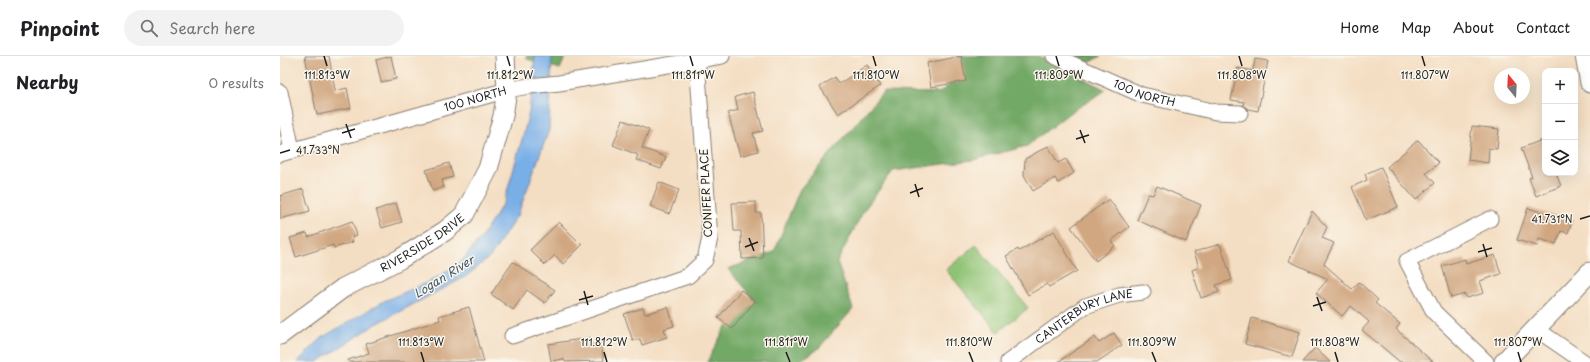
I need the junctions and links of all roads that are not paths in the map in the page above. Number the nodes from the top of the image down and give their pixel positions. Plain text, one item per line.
1 (505, 56) edge
2 (722, 56) edge
3 (1054, 56) edge
4 (1585, 56) edge
5 (661, 61) edge
6 (697, 61) junction
7 (1590, 83) edge
8 (507, 90) junction
9 (280, 92) edge
10 (1240, 113) dead end
11 (286, 152) edge
12 (1490, 219) dead end
13 (1590, 272) edge
14 (1143, 292) dead end
15 (1536, 329) junction
16 (280, 335) edge
17 (512, 336) dead end
18 (1008, 362) edge
19 (1486, 362) edge
20 (1504, 362) edge
21 (1584, 362) edge

1 - 8 street, RIVERSIDE DRIVE
2 - 6 street, 100 NORTH
3 - 10 street, 100 NORTH
4 - 7 street
5 - 6 street, 100 NORTH
5 - 8 street, 100 NORTH
6 - 17 street, CONIFER PLACE
8 - 11 street, 100 NORTH
8 - 16 street, RIVERSIDE DRIVE
9 - 11 street
12 - 19 street
13 - 15 street
14 - 18 street, CANTERBURY LANE
15 - 20 street
15 - 21 street

